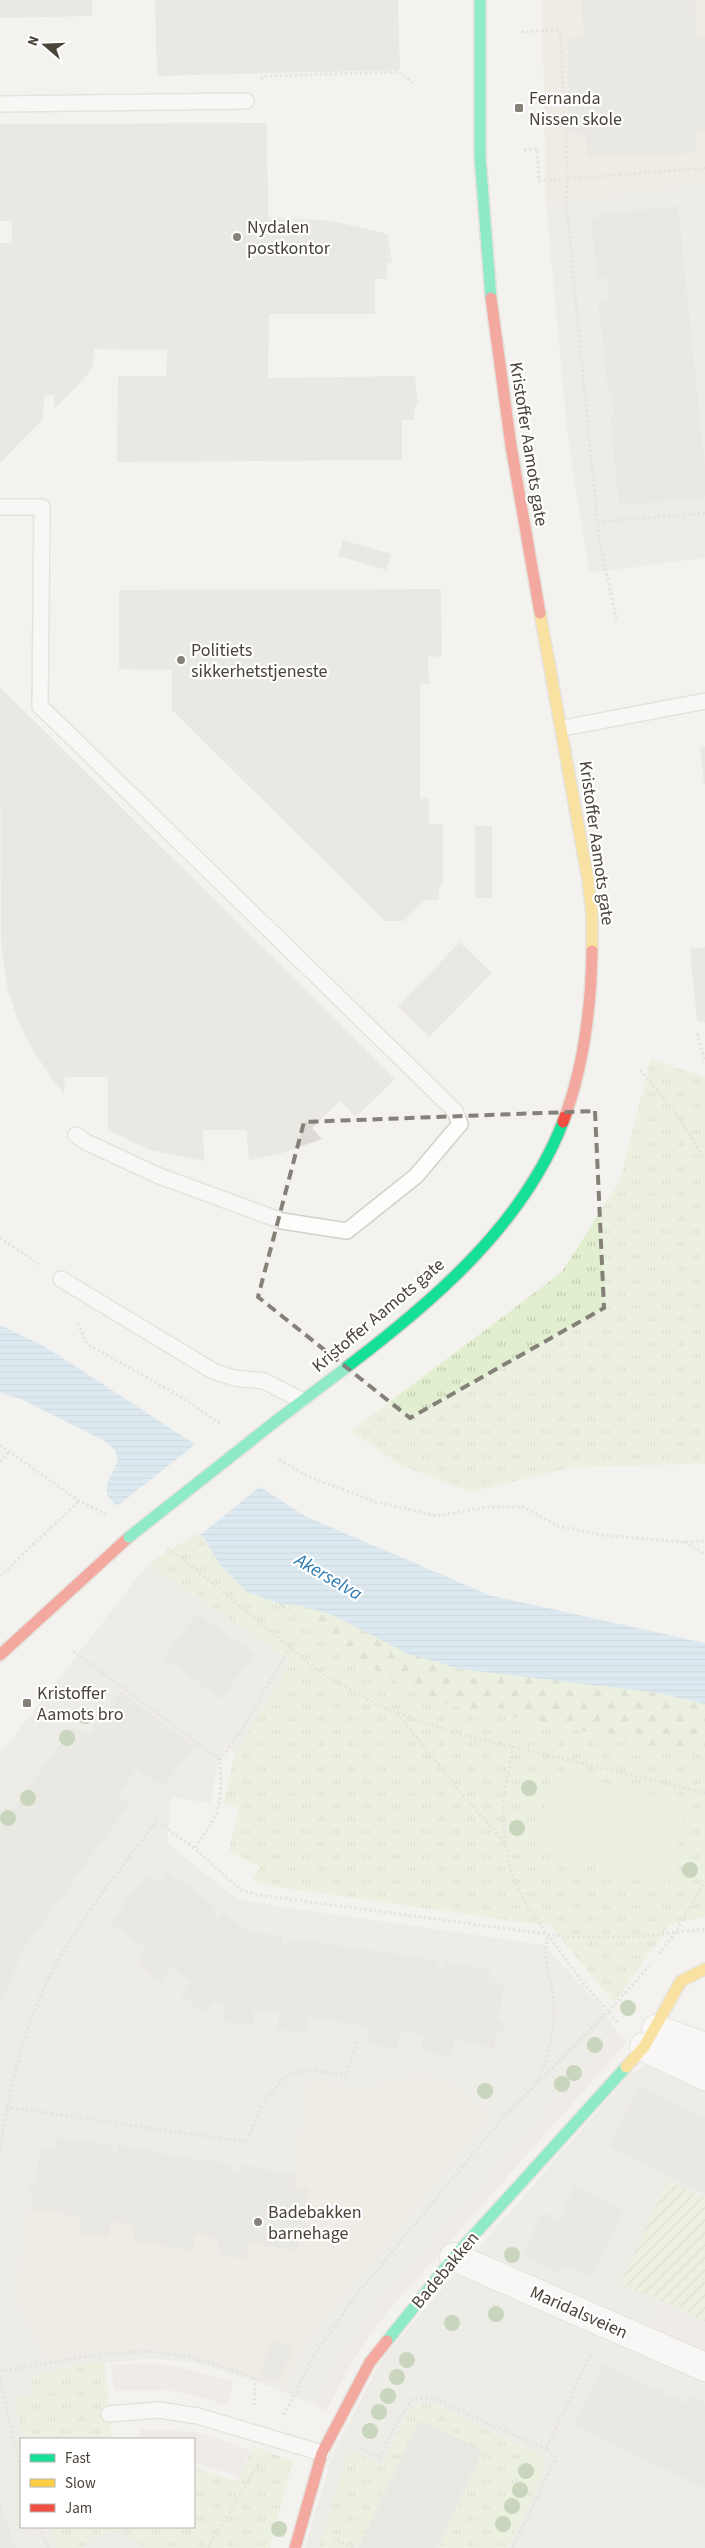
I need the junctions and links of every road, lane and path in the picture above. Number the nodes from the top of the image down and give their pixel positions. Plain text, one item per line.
1 (480, 0) edge
2 (521, 32) dead end
3 (260, 81) dead end
4 (413, 83) dead end
5 (246, 101) dead end
6 (0, 104) edge
7 (524, 150) dead end
8 (705, 168) edge
9 (568, 178) junction
10 (0, 507) edge
11 (705, 513) edge
12 (598, 522) junction
13 (617, 622) dead end
14 (705, 701) edge
15 (564, 728) junction
16 (697, 1033) dead end
17 (705, 1061) edge
18 (640, 1070) dead end
19 (76, 1135) dead end
20 (705, 1159) edge
21 (0, 1238) edge
22 (61, 1279) junction
23 (300, 1400) junction
24 (224, 1426) dead end
25 (0, 1445) edge
26 (9, 1452) junction
27 (274, 1456) dead end
28 (0, 1462) edge
29 (79, 1502) junction
30 (110, 1516) dead end
31 (705, 1541) edge
32 (683, 1542) junction
33 (158, 1544) dead end
34 (705, 1554) edge
35 (0, 1576) edge
36 (290, 1649) junction
37 (73, 1651) dead end
38 (0, 1655) edge
39 (396, 1712) junction
40 (513, 1746) junction
41 (220, 1760) junction
42 (705, 1793) edge
43 (506, 1844) junction
44 (194, 1848) junction
45 (705, 1882) edge
46 (705, 1928) edge
47 (675, 1933) junction
48 (549, 1936) junction
49 (656, 1957) dead end
50 (650, 1964) dead end
51 (705, 1969) edge
52 (608, 2012) junction
53 (650, 2038) junction
54 (357, 2039) dead end
55 (705, 2046) edge
56 (705, 2076) edge
57 (537, 2083) junction
58 (6, 2107) junction
59 (0, 2151) edge
60 (454, 2257) junction
61 (605, 2324) junction
62 (705, 2367) edge
63 (0, 2371) edge
64 (0, 2377) edge
65 (109, 2414) dead end
66 (252, 2432) junction
67 (330, 2435) junction
68 (273, 2439) junction
69 (546, 2449) junction
70 (322, 2452) junction
71 (20, 2470) edge
72 (40, 2528) edge
73 (325, 2534) dead end
74 (48, 2548) edge
75 (208, 2548) edge
76 (296, 2548) edge
77 (355, 2548) edge
78 (513, 2548) edge

1 - 15 street, Kristoffer Aamots gate
2 - 9 path
3 - 4 path
5 - 6 lane
7 - 9 path
8 - 9 path
9 - 12 path
10 - 19 lane
11 - 12 path
12 - 13 path
14 - 15 lane
15 - 23 street, Kristoffer Aamots gate
16 - 17 path
18 - 20 path
21 - 22 path
22 - 23 lane
22 - 24 path
23 - 38 street, Kristoffer Aamots gate, bridge
25 - 26 path
26 - 28 path
26 - 29 path
27 - 32 path
29 - 30 path
29 - 35 path
31 - 32 path
32 - 34 path
33 - 36 path
36 - 39 path
36 - 41 path
37 - 41 path
39 - 40 path
39 - 43 path
40 - 42 path
40 - 43 path
41 - 44 path
43 - 48 path
44 - 48 path
44 - 58 path
45 - 47 path
46 - 47 path
47 - 48 path
47 - 49 path
48 - 52 path
48 - 57 path
50 - 52 path
51 - 53 street, Badebakken
52 - 53 path
52 - 57 path
53 - 55 street
53 - 56 street
53 - 60 street, Badebakken
54 - 58 path
57 - 68 path
58 - 59 path
60 - 61 street, Maridalsveien
60 - 67 street, Badebakken
61 - 62 street, Maridalsveien
61 - 69 path
63 - 66 path
64 - 71 path
65 - 66 lane
66 - 68 lane
67 - 69 path
67 - 70 street, Badebakken
68 - 70 lane
68 - 75 path
69 - 78 path
70 - 76 street, Badebakken
72 - 74 path
73 - 77 path

